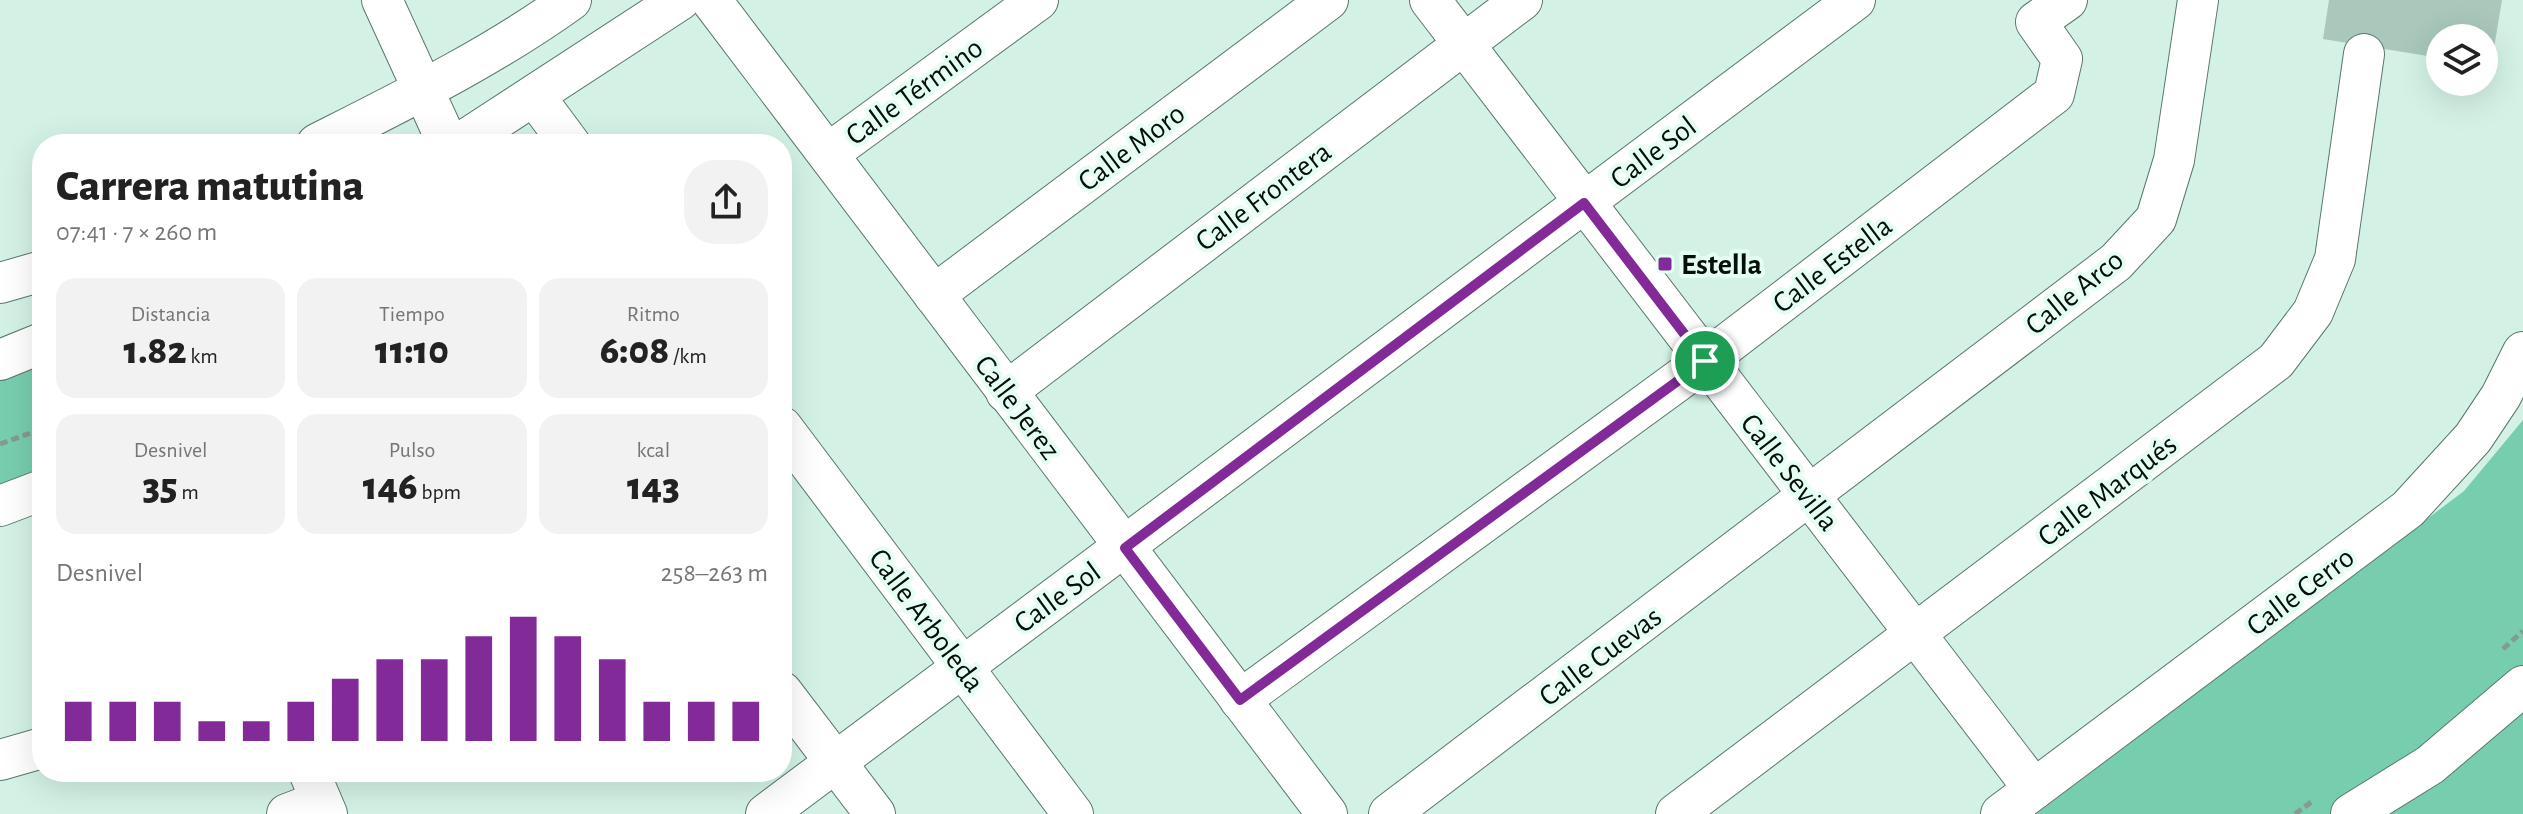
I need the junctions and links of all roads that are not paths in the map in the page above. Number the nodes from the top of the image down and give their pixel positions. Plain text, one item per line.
1 (382, 0) edge
2 (571, 0) edge
3 (711, 0) edge
4 (1038, 0) edge
5 (1328, 0) edge
6 (1430, 0) edge
7 (1522, 0) edge
8 (1855, 0) edge
9 (2067, 0) edge
10 (2198, 0) edge
11 (667, 3) edge
12 (1463, 44) junction
13 (2364, 54) dead end
14 (424, 90) junction
15 (535, 97) junction
16 (337, 134) edge
17 (444, 134) edge
18 (475, 134) edge
19 (563, 134) edge
20 (829, 153) junction
21 (1584, 203) junction
22 (32, 274) edge
23 (0, 283) edge
24 (934, 295) junction
25 (32, 347) edge
26 (2523, 352) edge
27 (0, 360) edge
28 (1705, 361) junction
29 (1006, 392) junction
30 (792, 440) edge
31 (32, 494) edge
32 (1810, 497) junction
33 (0, 506) edge
34 (1125, 548) junction
35 (1916, 636) junction
36 (961, 665) junction
37 (2523, 686) edge
38 (1240, 700) junction
39 (792, 705) edge
40 (32, 751) edge
41 (0, 760) edge
42 (834, 761) junction
43 (2034, 789) junction
44 (868, 812) edge
45 (766, 814) edge
46 (1073, 814) edge
47 (1327, 814) edge
48 (1389, 814) edge
49 (1676, 814) edge
50 (2001, 814) edge
51 (2351, 814) edge

1 - 14 street
2 - 14 street
3 - 20 street, Calle Jerez
4 - 20 street, Calle Término
5 - 24 street, Calle Moro
6 - 12 street, Calle Sevilla
7 - 12 street, Calle Frontera
8 - 21 street, Calle Sol
9 - 28 street, Calle Estella
10 - 32 street, Calle Arco
11 - 15 street
12 - 21 street, Calle Sevilla
12 - 29 street, Calle Frontera
13 - 35 street, Calle Marqués
14 - 16 street
14 - 17 street
15 - 18 street
15 - 19 street
20 - 24 street, Calle Jerez
21 - 28 street, Calle Sevilla
21 - 34 street, Calle Sol
22 - 23 street
24 - 29 street, Calle Jerez
25 - 27 street
26 - 43 street, Calle Cerro
28 - 32 street, Calle Sevilla
28 - 38 street, Calle Estella
29 - 34 street, Calle Jerez
30 - 36 street, Calle Arboleda
31 - 33 street
32 - 35 street, Calle Sevilla
32 - 48 street, Calle Cuevas
34 - 36 street, Calle Sol
34 - 38 street, Calle Jerez
35 - 43 street, Calle Sevilla
35 - 49 street, Calle Marqués
36 - 42 street, Calle Sol
36 - 46 street, Calle Arboleda
37 - 51 street
38 - 47 street, Calle Jerez
39 - 42 street
40 - 41 street
42 - 44 street
42 - 45 street, Calle Sol
43 - 50 street, Calle Cerro

